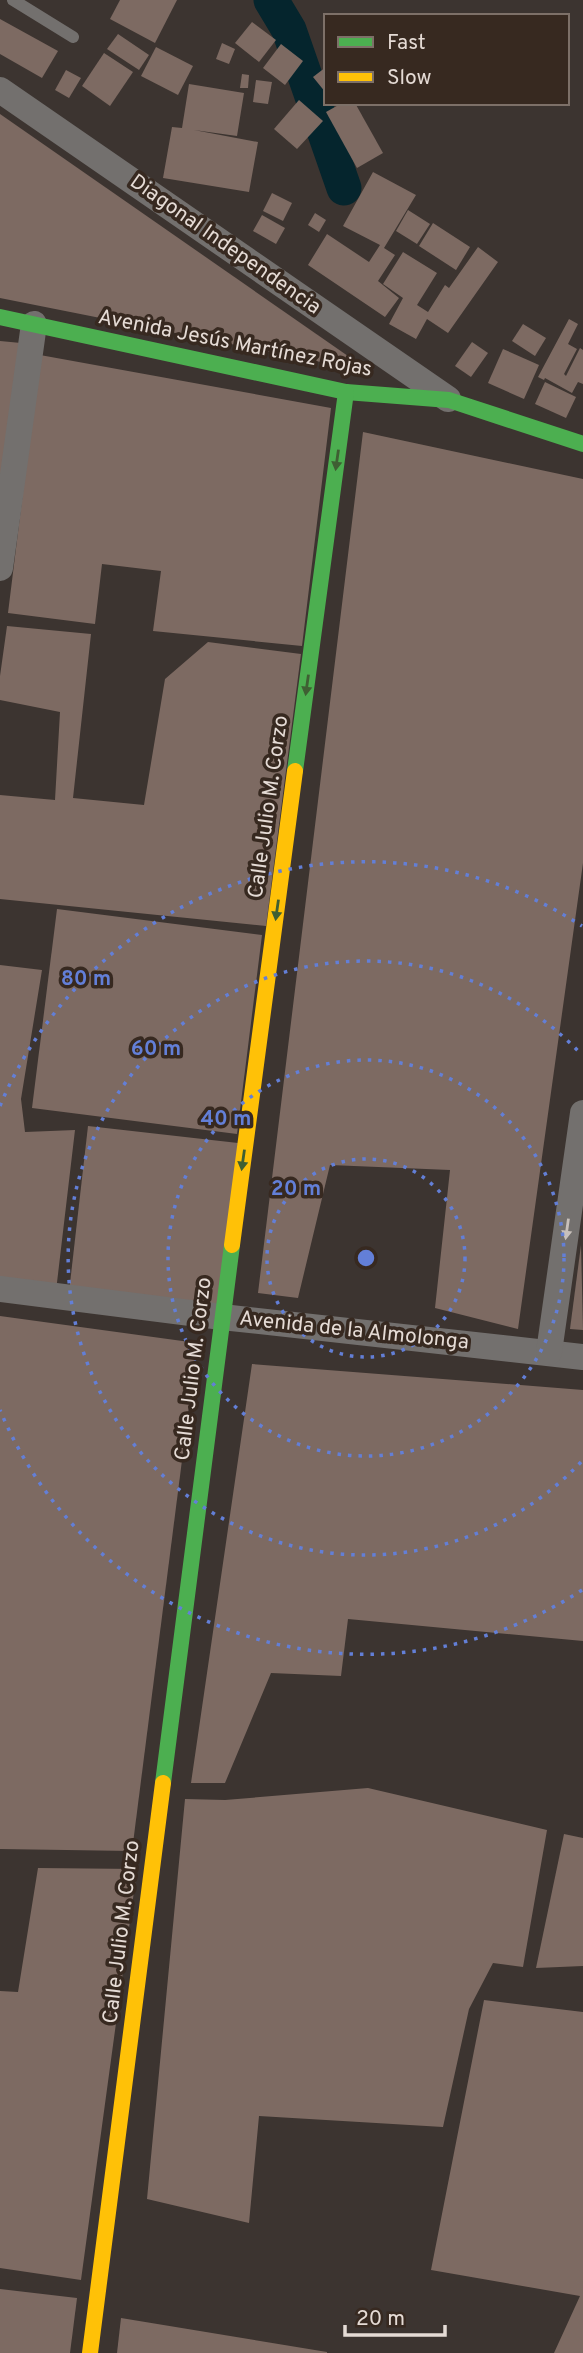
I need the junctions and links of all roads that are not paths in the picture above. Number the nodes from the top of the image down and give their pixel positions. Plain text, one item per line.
1 (13, 0) edge
2 (73, 37) dead end
3 (0, 90) edge
4 (0, 317) edge
5 (34, 324) junction
6 (346, 392) junction
7 (449, 400) junction
8 (583, 444) edge
9 (0, 568) edge
10 (583, 1113) edge
11 (0, 1289) edge
12 (222, 1317) junction
13 (549, 1352) junction
14 (583, 1357) edge
15 (90, 2353) edge

1 - 2 lane
3 - 7 street, Diagonal Independencia
4 - 5 street, Avenida Jesús Martínez Rojas
5 - 6 street, Avenida Jesús Martínez Rojas
5 - 9 street
6 - 7 street, Avenida Jesús Martínez Rojas
6 -> 12 street, Calle Julio M. Corzo
7 - 8 street, Avenida Jesús Martínez Rojas
10 -> 13 street
11 - 12 street, Avenida de la Almolonga
12 - 13 street, Avenida de la Almolonga
12 - 15 street, Calle Julio M. Corzo
13 - 14 street, Avenida de la Almolonga

